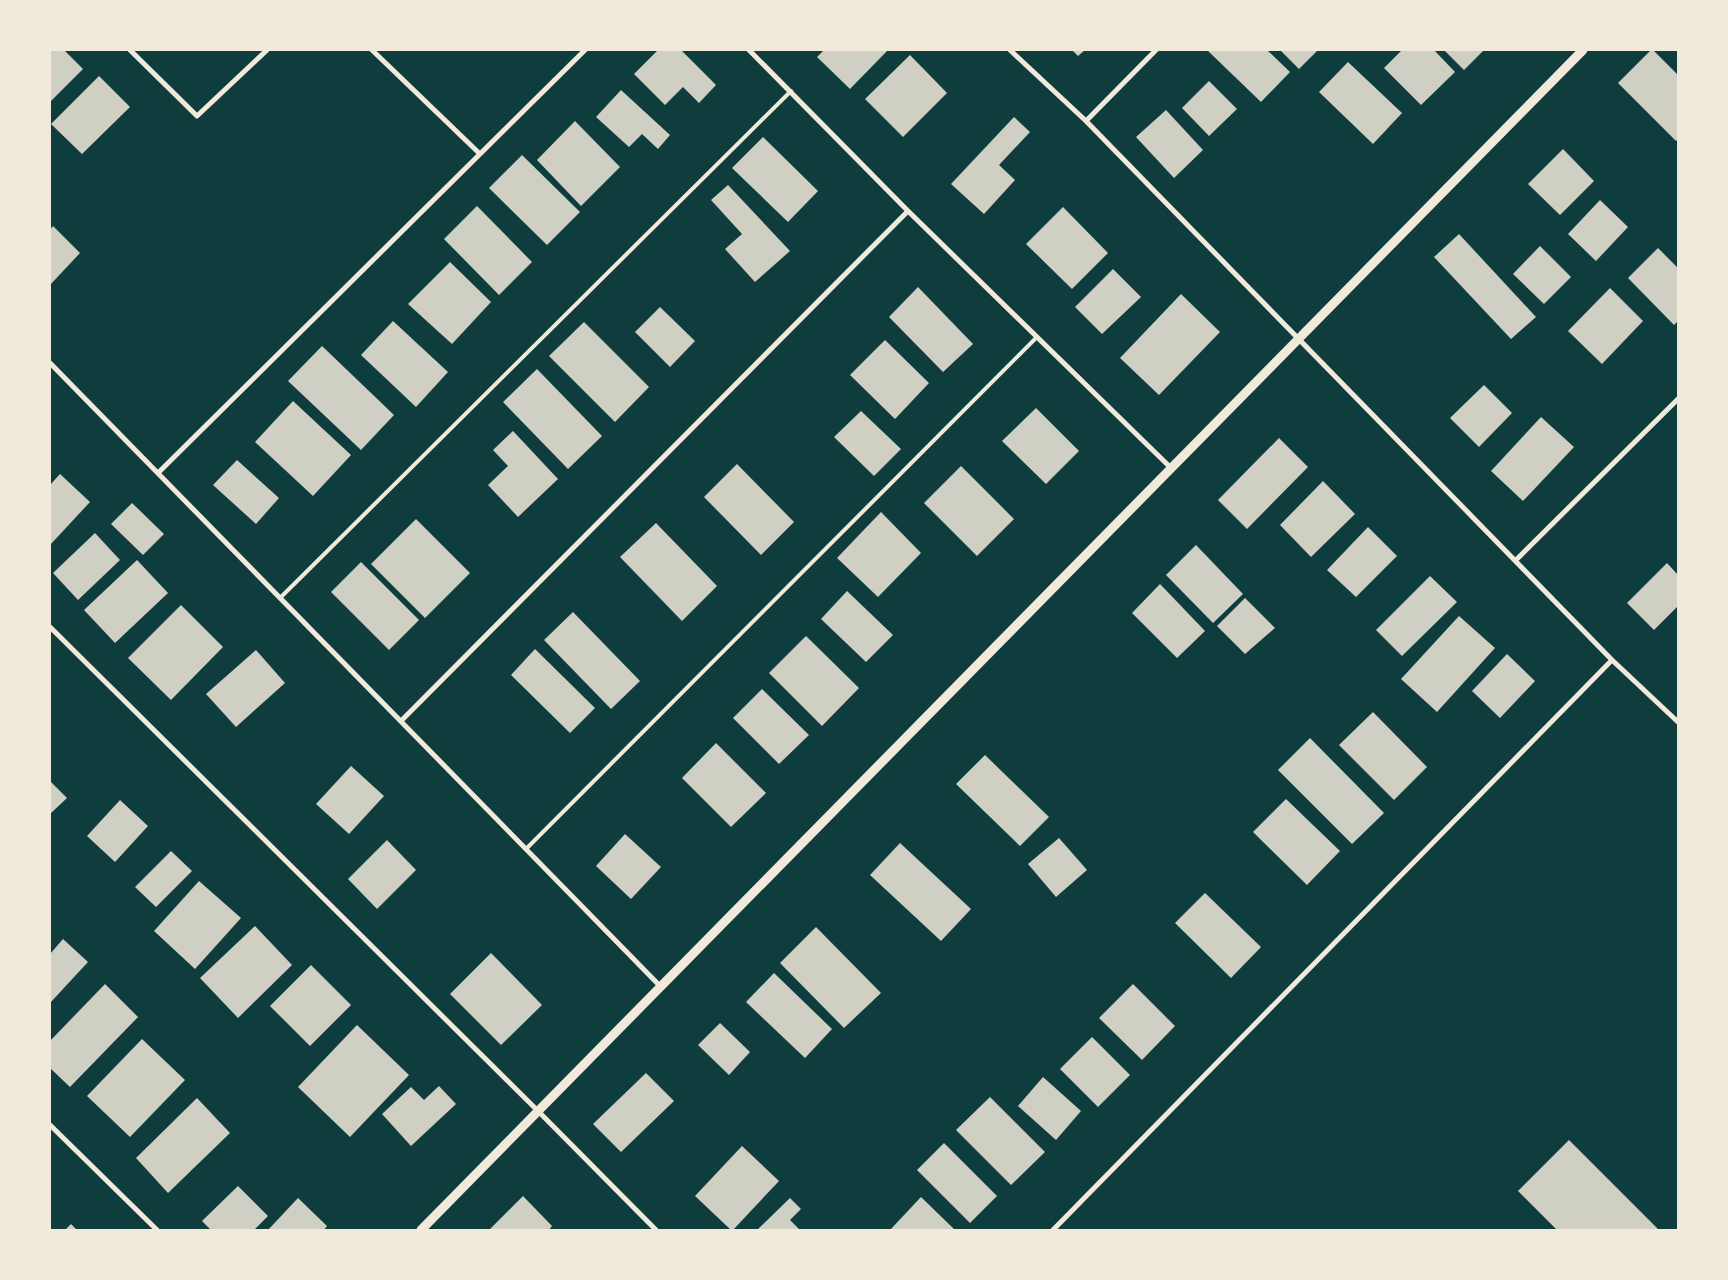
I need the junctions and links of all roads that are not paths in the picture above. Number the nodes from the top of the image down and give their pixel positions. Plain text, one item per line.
1 (130, 50) edge
2 (267, 50) edge
3 (372, 50) edge
4 (585, 50) edge
5 (749, 50) edge
6 (1010, 50) edge
7 (1156, 50) edge
8 (1583, 50) edge
9 (792, 92) junction
10 (1086, 121) junction
11 (480, 154) junction
12 (908, 211) junction
13 (1037, 337) junction
14 (1299, 338) junction
15 (50, 363) edge
16 (1678, 399) edge
17 (1171, 468) junction
18 (158, 474) junction
19 (1516, 560) junction
20 (280, 598) junction
21 (50, 627) edge
22 (1612, 660) junction
23 (400, 721) junction
24 (1678, 722) edge
25 (526, 849) junction
26 (661, 987) junction
27 (538, 1110) junction
28 (50, 1125) edge
29 (157, 1230) edge
30 (421, 1230) edge
31 (656, 1230) edge
32 (1053, 1230) edge

1 - 2 street
3 - 11 street
4 - 11 street
5 - 9 street
6 - 10 street
7 - 10 street
8 - 14 street
9 - 12 street
9 - 20 lane
10 - 14 street
11 - 18 street
12 - 13 street
12 - 23 street
13 - 17 street
13 - 25 lane
14 - 17 street
14 - 19 street
15 - 18 street
16 - 19 street
17 - 26 street
18 - 20 street
19 - 22 street
20 - 23 street
21 - 27 street
22 - 24 street
22 - 32 street
23 - 25 street
25 - 26 street
26 - 27 street
27 - 30 street
27 - 31 street
28 - 29 street

